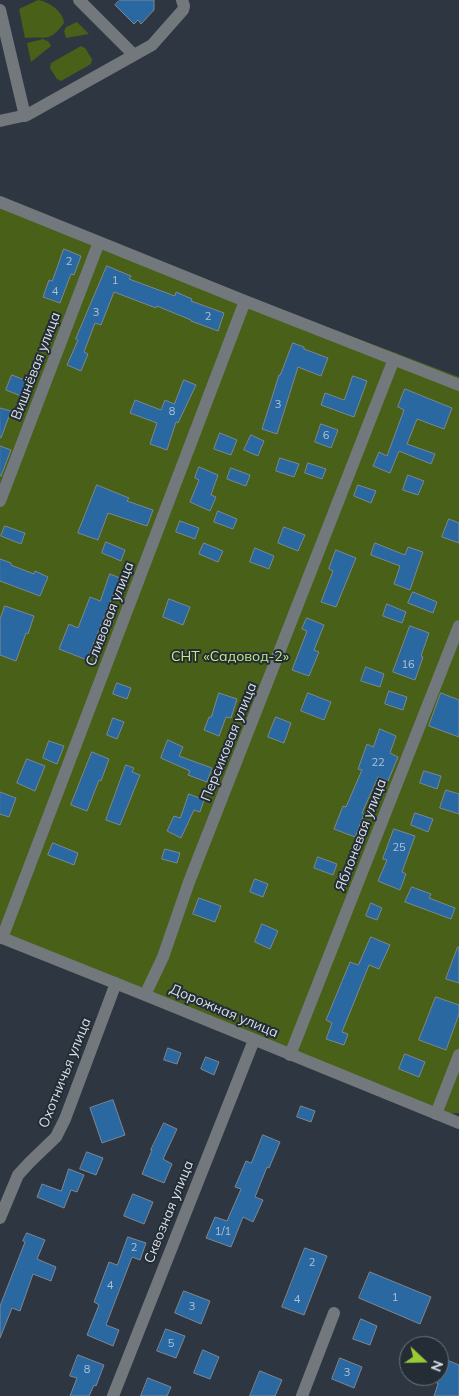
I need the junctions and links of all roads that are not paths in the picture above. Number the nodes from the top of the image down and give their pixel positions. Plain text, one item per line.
1 (79, 0) edge
2 (182, 0) edge
3 (0, 10) edge
4 (134, 55) junction
5 (25, 116) junction
6 (0, 121) edge
7 (0, 202) edge
8 (99, 242) junction
9 (245, 301) junction
10 (394, 360) junction
11 (459, 385) edge
12 (0, 501) edge
13 (459, 626) edge
14 (1, 938) edge
15 (116, 983) junction
16 (145, 995) junction
17 (254, 1040) junction
18 (290, 1055) junction
19 (459, 1055) edge
20 (436, 1114) junction
21 (459, 1123) edge
22 (0, 1218) edge
23 (334, 1313) dead end
24 (113, 1396) edge
25 (302, 1396) edge

1 - 4 street
2 - 4 street
3 - 5 street
4 - 5 street
5 - 6 street
7 - 8 street
8 - 9 street
8 - 12 street, Вишнёвая улица
9 - 10 street
9 - 14 street, Сливовая улица
10 - 11 street
10 - 16 street, Персиковая улица
13 - 18 street, Яблоневая улица
14 - 15 street, Дорожная улица
15 - 16 street, Дорожная улица
15 - 22 street, Охотничья улица
16 - 17 street, Дорожная улица
17 - 18 street, Дорожная улица
17 - 24 street, Сквозная улица
18 - 20 street, Дорожная улица
19 - 20 street
20 - 21 street, Дорожная улица
23 - 25 street

